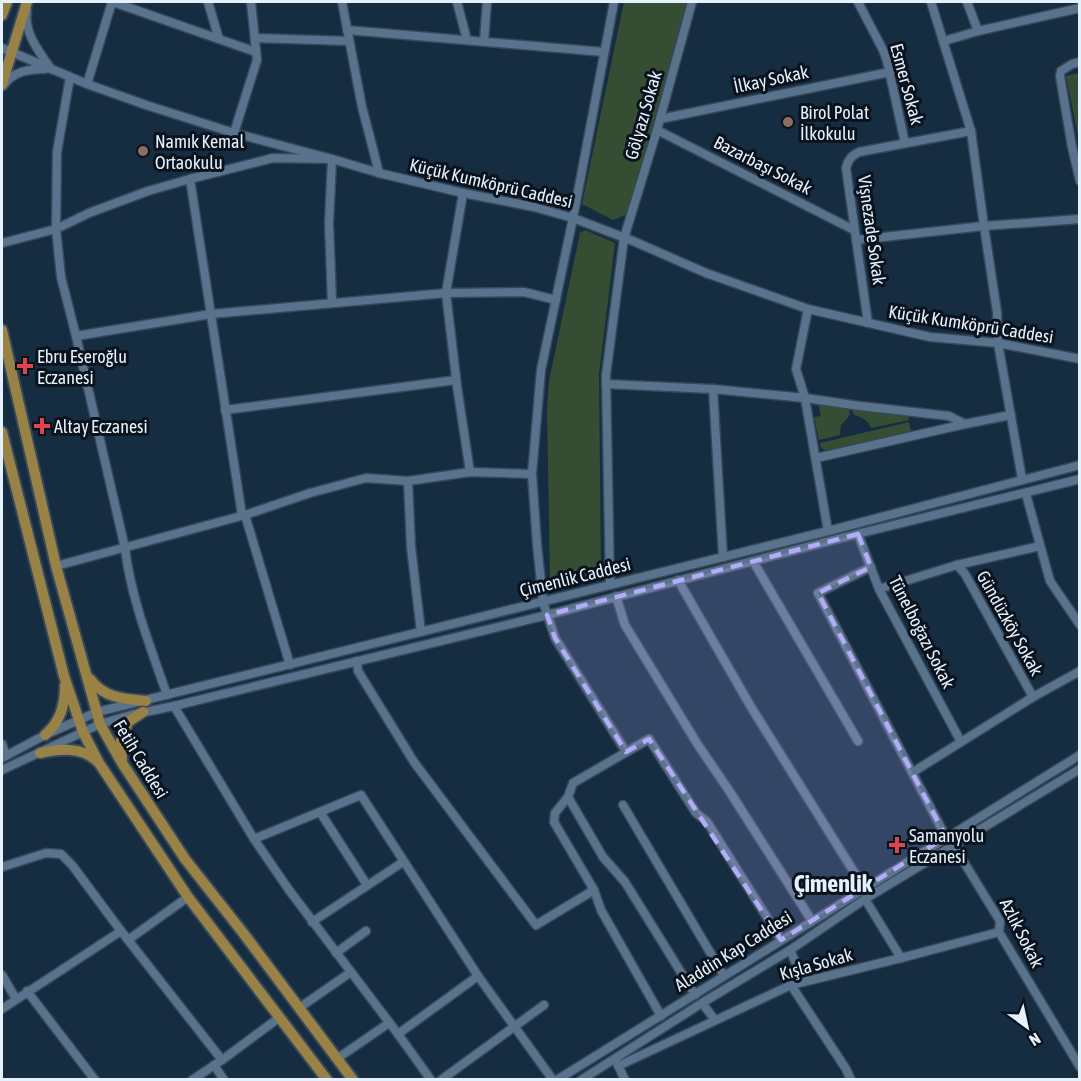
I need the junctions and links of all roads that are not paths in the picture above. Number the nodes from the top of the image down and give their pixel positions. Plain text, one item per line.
1 (6, 2) edge
2 (28, 2) edge
3 (113, 2) edge
4 (208, 2) edge
5 (250, 2) edge
6 (342, 2) edge
7 (457, 2) edge
8 (487, 2) edge
9 (614, 2) edge
10 (692, 2) edge
11 (858, 2) edge
12 (931, 2) edge
13 (967, 2) edge
14 (1059, 2) edge
15 (2, 7) edge
16 (1080, 8) edge
17 (1062, 12) junction
18 (2, 15) edge
19 (347, 30) junction
20 (978, 32) junction
21 (255, 38) junction
22 (219, 39) junction
23 (467, 40) junction
24 (349, 41) junction
25 (484, 41) junction
26 (944, 41) junction
27 (6, 50) edge
28 (256, 52) junction
29 (604, 52) junction
30 (1080, 62) edge
31 (51, 70) junction
32 (890, 72) junction
33 (70, 77) junction
34 (2, 84) edge
35 (87, 84) junction
36 (2, 89) edge
37 (660, 119) junction
38 (657, 130) junction
39 (971, 131) junction
40 (234, 133) junction
41 (905, 143) junction
42 (332, 159) junction
43 (379, 174) junction
44 (190, 179) junction
45 (1080, 180) edge
46 (463, 193) junction
47 (573, 218) junction
48 (1080, 219) edge
49 (984, 226) junction
50 (56, 230) junction
51 (854, 230) junction
52 (624, 238) junction
53 (856, 240) junction
54 (2, 243) edge
55 (446, 293) junction
56 (556, 300) junction
57 (332, 303) junction
58 (808, 309) junction
59 (211, 314) junction
60 (868, 323) junction
61 (2, 330) edge
62 (76, 336) junction
63 (999, 343) junction
64 (1080, 359) edge
65 (456, 380) junction
66 (606, 384) junction
67 (713, 389) junction
68 (805, 398) junction
69 (225, 410) junction
70 (1011, 415) junction
71 (965, 424) junction
72 (2, 436) edge
73 (816, 458) junction
74 (1080, 465) edge
75 (470, 472) junction
76 (532, 474) junction
77 (1022, 479) junction
78 (1080, 479) edge
79 (408, 481) junction
80 (1026, 494) junction
81 (244, 515) junction
82 (828, 531) junction
83 (858, 534) junction
84 (1040, 546) junction
85 (125, 548) junction
86 (723, 557) junction
87 (753, 561) junction
88 (56, 566) junction
89 (957, 566) junction
90 (871, 567) junction
91 (678, 580) junction
92 (610, 585) junction
93 (879, 589) junction
94 (616, 596) junction
95 (543, 602) junction
96 (547, 615) junction
97 (1080, 625) edge
98 (421, 632) junction
99 (357, 661) junction
100 (290, 665) junction
101 (84, 667) junction
102 (1080, 671) edge
103 (64, 676) junction
104 (167, 695) junction
105 (1033, 697) junction
106 (146, 701) junction
107 (174, 706) junction
108 (97, 712) junction
109 (142, 712) junction
110 (79, 720) junction
111 (100, 724) junction
112 (83, 732) junction
113 (45, 735) junction
114 (858, 741) dead end
115 (961, 742) junction
116 (2, 744) edge
117 (626, 752) junction
118 (40, 753) junction
119 (1080, 755) edge
120 (4, 757) edge
121 (99, 763) junction
122 (122, 763) junction
123 (1080, 769) edge
124 (2, 770) edge
125 (912, 772) junction
126 (568, 797) junction
127 (623, 805) dead end
128 (320, 812) junction
129 (946, 837) junction
130 (254, 839) junction
131 (954, 846) junction
132 (403, 862) junction
133 (2, 867) edge
134 (367, 885) junction
135 (864, 888) junction
136 (594, 890) junction
137 (188, 897) junction
138 (866, 899) junction
139 (812, 921) junction
140 (312, 922) junction
141 (121, 931) junction
142 (366, 931) dead end
143 (999, 932) junction
144 (128, 940) junction
145 (781, 940) junction
146 (790, 950) junction
147 (336, 953) junction
148 (901, 958) junction
149 (351, 972) junction
150 (2, 975) edge
151 (478, 976) junction
152 (724, 976) junction
153 (804, 981) junction
154 (791, 985) junction
155 (27, 991) junction
156 (695, 995) junction
157 (16, 999) junction
158 (702, 1003) junction
159 (544, 1005) dead end
160 (299, 1008) junction
161 (2, 1009) edge
162 (661, 1016) junction
163 (280, 1017) junction
164 (715, 1020) junction
165 (389, 1023) junction
166 (515, 1026) junction
167 (398, 1034) junction
168 (338, 1059) junction
169 (616, 1062) junction
170 (218, 1063) junction
171 (1080, 1066) edge
172 (95, 1080) edge
173 (192, 1080) edge
174 (224, 1080) edge
175 (327, 1080) edge
176 (353, 1080) edge
177 (430, 1080) edge
178 (441, 1080) edge
179 (555, 1080) edge
180 (581, 1080) edge
181 (625, 1080) edge
182 (850, 1080) edge

1 - 15 street
1 - 18 main road
2 - 27 main road
2 - 31 street
3 - 22 street
3 - 35 street
4 - 22 street
5 - 21 street
6 - 19 street
7 - 23 street
8 - 25 street
9 - 29 street
10 - 37 street, Gölyazı Sokak
11 - 32 street, Esmer Sokak
12 - 26 street
13 - 20 street
14 - 17 street
16 - 17 street
17 - 20 street
19 - 23 street
19 - 24 street
20 - 26 street
21 - 24 street
21 - 28 street
22 - 28 street
23 - 25 street
24 - 43 street
25 - 29 street
26 - 39 street
27 - 31 street, Küçük Kumköprü Caddesi
27 - 34 main road
28 - 40 street
29 - 47 street
30 - 45 street
31 - 33 street, Küçük Kumköprü Caddesi
31 - 36 street
32 - 37 street, İlkay Sokak
32 - 41 street, Esmer Sokak
33 - 35 street, Küçük Kumköprü Caddesi
33 - 50 street
35 - 40 street, Küçük Kumköprü Caddesi
37 - 38 street, Gölyazı Sokak
38 - 51 street, Bazarbaşı Sokak
38 - 52 street, Gölyazı Sokak
39 - 41 street, Vişnezade Sokak
39 - 49 street
40 - 42 street, Küçük Kumköprü Caddesi
41 - 51 street, Vişnezade Sokak
42 - 43 street, Küçük Kumköprü Caddesi
42 - 44 street
42 - 57 street
43 - 46 street, Küçük Kumköprü Caddesi
44 - 50 street
44 - 59 street
46 - 47 street, Küçük Kumköprü Caddesi
46 - 55 street
47 - 52 street, Küçük Kumköprü Caddesi
47 - 56 street
48 - 49 street
49 - 53 street
49 - 63 street
50 - 54 street
50 - 62 street
51 - 53 street, Vişnezade Sokak
52 - 58 street, Küçük Kumköprü Caddesi
52 - 66 street, Gölyazı Sokak
53 - 60 street, Vişnezade Sokak
55 - 56 street
55 - 57 street
55 - 65 street
56 - 76 street
57 - 59 street
58 - 60 street, Küçük Kumköprü Caddesi
58 - 68 street
59 - 62 street
59 - 69 street
60 - 63 street, Küçük Kumköprü Caddesi
61 - 88 main road, Fetih Caddesi
62 - 85 street
63 - 64 street, Küçük Kumköprü Caddesi
63 - 70 street
65 - 69 street
65 - 75 street
66 - 67 street
66 - 92 street, Gölyazı Sokak
67 - 68 street
67 - 86 street
68 - 71 street
68 - 73 street
69 - 81 street
70 - 71 street
70 - 77 street
71 - 73 street
72 - 103 main road, Fetih Caddesi
73 - 82 street
74 - 77 street, Çimenlik Caddesi
75 - 76 street
75 - 79 street
76 - 95 street
77 - 82 street, Çimenlik Caddesi
78 - 80 street, Çimenlik Caddesi
79 - 81 street
79 - 98 street
80 - 83 street, Çimenlik Caddesi
80 - 84 street
81 - 85 street
81 - 100 street
82 - 86 street, Çimenlik Caddesi
83 - 87 street, Çimenlik Caddesi
83 - 90 street, Tünelboğazı Sokak
84 - 89 street
84 - 97 street
85 - 88 street
85 - 104 street
86 - 92 street, Çimenlik Caddesi
87 - 91 street, Çimenlik Caddesi
87 - 114 street
88 - 101 main road, Fetih Caddesi
89 - 93 street
89 - 105 street, Gündüzköy Sokak
90 - 93 street, Tünelboğazı Sokak
90 - 125 street
91 - 94 street, Çimenlik Caddesi
91 - 135 street
92 - 95 street, Çimenlik Caddesi
93 - 115 street, Tünelboğazı Sokak
94 - 96 street, Çimenlik Caddesi
94 - 139 street
95 - 96 street
95 - 98 street, Çimenlik Caddesi
96 - 99 street, Çimenlik Caddesi
96 - 117 street
98 - 100 street, Çimenlik Caddesi
99 - 107 street, Çimenlik Caddesi
99 - 136 street
100 - 104 street, Çimenlik Caddesi
101 - 106 main road
101 - 108 main road, Fetih Caddesi
102 - 105 street
103 - 110 main road, Fetih Caddesi
103 - 113 main road
104 - 106 street, Çimenlik Caddesi
105 - 115 street
106 - 108 street, Çimenlik Caddesi
107 - 109 street, Çimenlik Caddesi
107 - 130 street
108 - 110 street, Çimenlik Caddesi
108 - 111 main road, Fetih Caddesi
109 - 111 street, Çimenlik Caddesi
109 - 122 main road
110 - 112 main road, Fetih Caddesi
110 - 113 street, Çimenlik Caddesi
111 - 112 street, Çimenlik Caddesi
111 - 122 main road, Fetih Caddesi
112 - 118 street, Çimenlik Caddesi
112 - 121 main road, Fetih Caddesi
113 - 120 street, Çimenlik Caddesi
115 - 125 street
116 - 120 street
117 - 126 street
117 - 145 street
118 - 121 main road
118 - 124 street, Çimenlik Caddesi
119 - 129 street, Aladdin Kap Caddesi
121 - 137 main road, Fetih Caddesi
122 - 160 main road, Fetih Caddesi
123 - 131 street, Aladdin Kap Caddesi
125 - 129 street
126 - 136 street
126 - 156 street
127 - 152 street
128 - 130 street
128 - 132 street
128 - 134 street
129 - 135 street, Aladdin Kap Caddesi
130 - 140 street
131 - 138 street, Aladdin Kap Caddesi
131 - 143 street, Azlık Sokak
132 - 134 street
132 - 151 street
133 - 141 street
134 - 140 street
135 - 139 street, Aladdin Kap Caddesi
136 - 162 street
137 - 144 street
137 - 163 main road, Fetih Caddesi
138 - 146 street, Aladdin Kap Caddesi
138 - 148 street
139 - 145 street, Aladdin Kap Caddesi
140 - 147 street
141 - 144 street
141 - 155 street
142 - 147 street
143 - 148 street, Kışla Sokak
143 - 171 street, Azlık Sokak
144 - 170 street
145 - 152 street, Aladdin Kap Caddesi
146 - 153 street
146 - 158 street, Aladdin Kap Caddesi
147 - 149 street
148 - 153 street, Kışla Sokak
149 - 160 street
149 - 165 street
150 - 157 street
151 - 166 street
151 - 167 street
152 - 156 street, Aladdin Kap Caddesi
153 - 154 street, Kışla Sokak
154 - 164 street, Kışla Sokak
154 - 182 street
155 - 157 street
155 - 172 street
156 - 162 street, Aladdin Kap Caddesi
157 - 161 street
158 - 164 street
158 - 169 street, Aladdin Kap Caddesi
159 - 166 street
160 - 168 main road, Fetih Caddesi
162 - 179 street, Aladdin Kap Caddesi
163 - 170 street
163 - 175 main road, Fetih Caddesi
164 - 169 street, Kışla Sokak
165 - 167 street
165 - 168 street
166 - 178 street
166 - 179 street
167 - 177 street
168 - 176 main road, Fetih Caddesi
169 - 180 street, Aladdin Kap Caddesi
169 - 181 street
170 - 173 street
170 - 174 street

